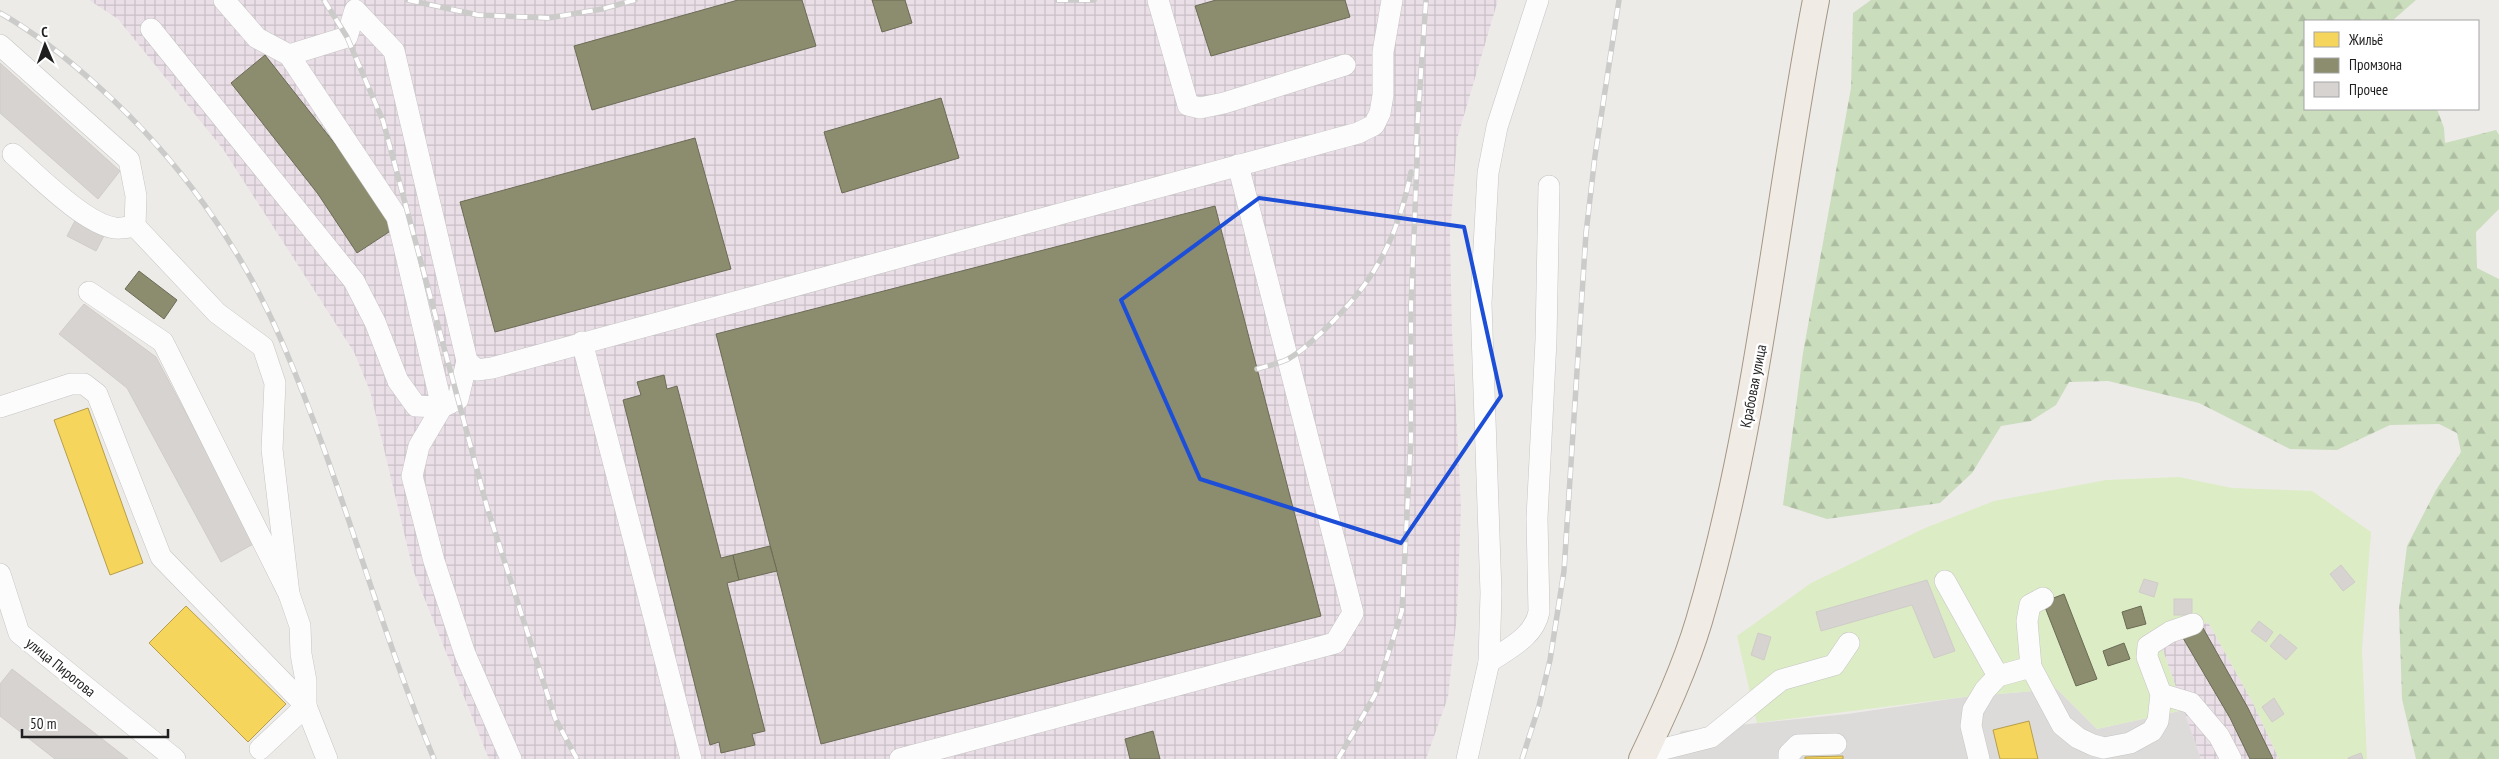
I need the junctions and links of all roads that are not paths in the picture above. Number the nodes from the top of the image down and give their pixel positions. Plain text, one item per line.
1 (224, 0) edge
2 (1158, 0) edge
3 (1392, 0) edge
4 (1538, 0) edge
5 (1819, 4) edge
6 (356, 5) edge
7 (151, 29) dead end
8 (0, 45) edge
9 (289, 55) junction
10 (1345, 65) dead end
11 (13, 154) dead end
12 (1238, 165) junction
13 (1549, 186) dead end
14 (134, 226) junction
15 (89, 292) dead end
16 (582, 342) junction
17 (467, 362) junction
18 (0, 407) edge
19 (442, 407) junction
20 (0, 574) edge
21 (1946, 581) dead end
22 (289, 594) junction
23 (2042, 598) dead end
24 (2193, 624) dead end
25 (1850, 643) dead end
26 (1489, 662) junction
27 (2031, 668) junction
28 (1998, 676) junction
29 (2161, 694) junction
30 (306, 706) junction
31 (1836, 744) dead end
32 (260, 748) dead end
33 (2119, 753) edge
34 (1643, 757) edge
35 (175, 759) edge
36 (327, 759) edge
37 (511, 759) edge
38 (691, 759) edge
39 (900, 759) edge
40 (1467, 759) edge
41 (1678, 759) edge
42 (1789, 759) edge
43 (1979, 759) edge
44 (2231, 759) edge

1 - 9 street
2 - 10 street
3 - 12 street
4 - 26 street
5 - 34 main road, Крабовая улица
6 - 9 street
6 - 17 street
7 - 19 street
8 - 14 street
9 - 19 street
11 - 14 street
12 - 16 street
12 - 39 street
13 - 26 street
14 - 22 street
15 - 22 street
16 - 17 street
16 - 38 street
17 - 19 street
18 - 30 street
19 - 37 street
20 - 35 street, улица Пирогова
21 - 28 street
22 - 30 street
23 - 27 street
24 - 29 street
25 - 34 street
26 - 40 street
27 - 28 street
27 - 33 street
28 - 43 street
29 - 33 street
29 - 44 street
30 - 32 street
30 - 36 street
31 - 42 street
34 - 41 street

